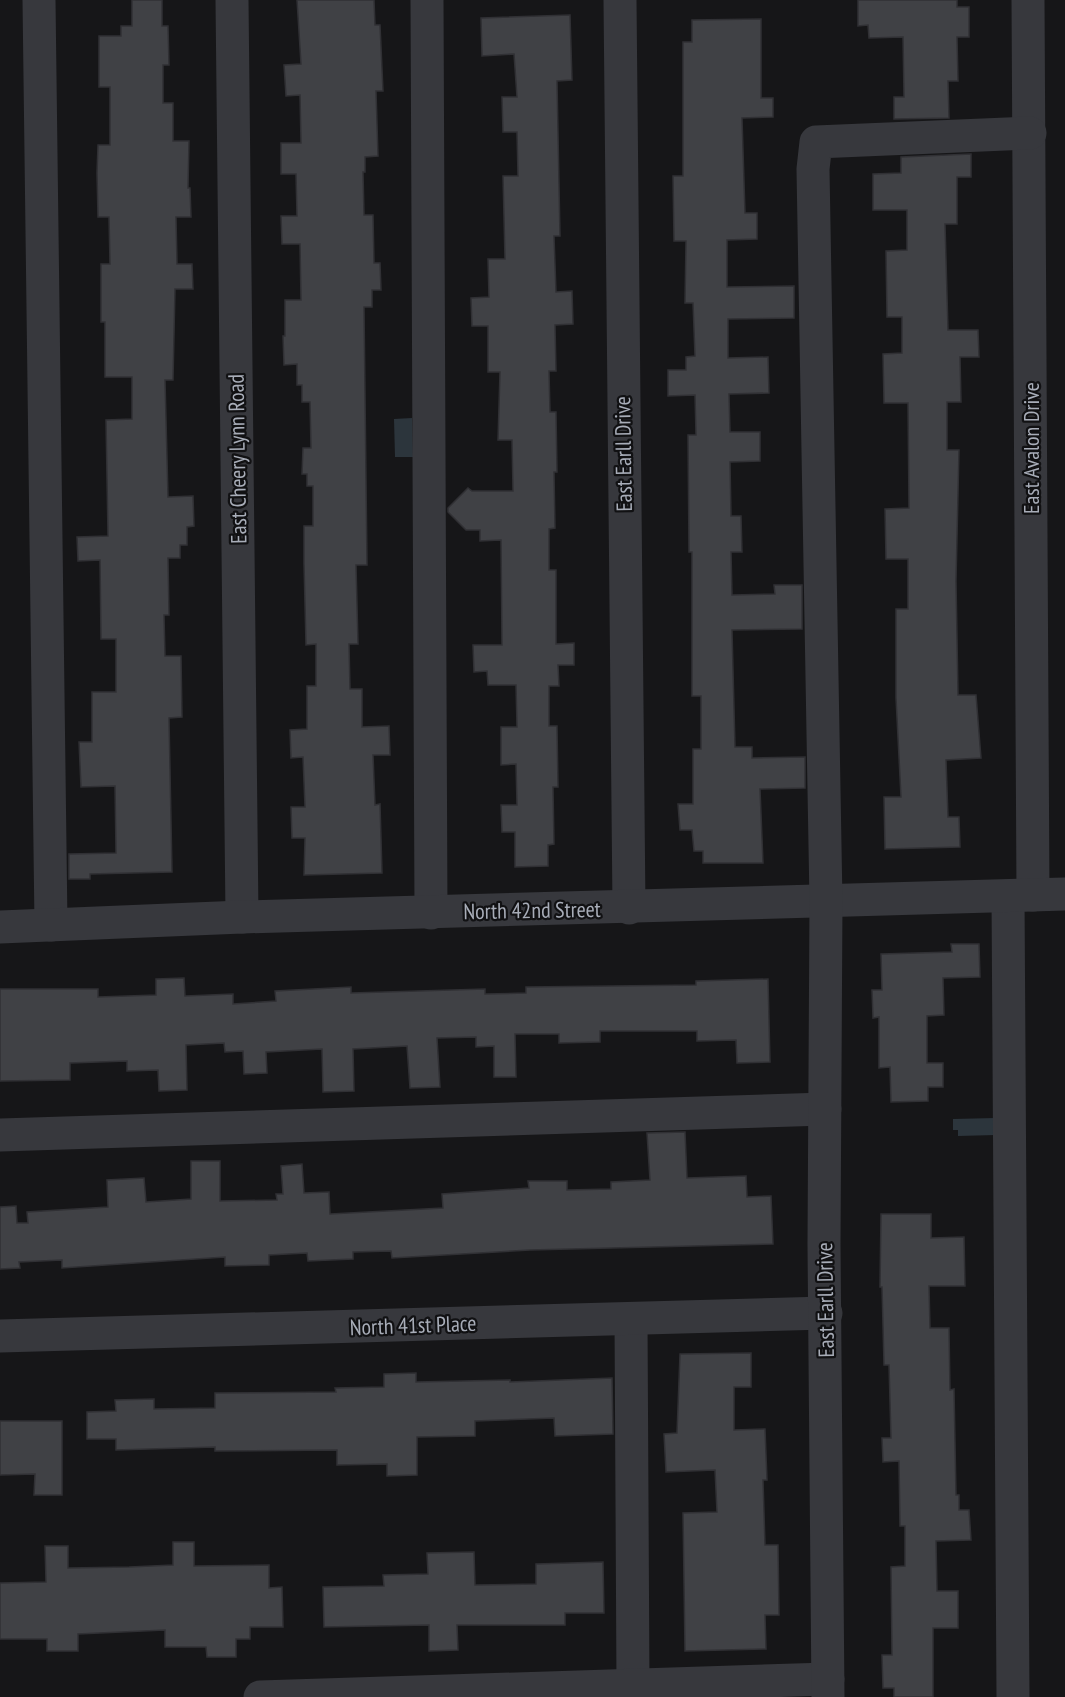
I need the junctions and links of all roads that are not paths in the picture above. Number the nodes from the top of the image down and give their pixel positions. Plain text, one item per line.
1 (39, 0) edge
2 (232, 0) edge
3 (427, 0) edge
4 (620, 0) edge
5 (1028, 0) edge
6 (1030, 133) junction
7 (1035, 895) edge
8 (826, 902) junction
9 (628, 908) junction
10 (431, 912) junction
11 (242, 917) junction
12 (51, 925) junction
13 (0, 927) edge
14 (825, 1109) junction
15 (0, 1135) edge
16 (826, 1313) junction
17 (632, 1319) junction
18 (0, 1336) edge
19 (828, 1688) edge
20 (653, 1689) edge
21 (494, 1694) edge
22 (260, 1697) edge
23 (1013, 1697) edge

1 - 12 street
2 - 11 street, East Cheery Lynn Road
3 - 10 street
4 - 9 street, East Earll Drive
5 - 6 street, East Avalon Drive
6 - 7 street, East Avalon Drive
6 - 8 street, East Earll Drive
7 - 8 street, North 42nd Street
7 - 23 street, East Avalon Drive
8 - 9 street, North 42nd Street
8 - 14 street, East Earll Drive
9 - 10 street, North 42nd Street
10 - 11 street, North 42nd Street
11 - 12 street, North 42nd Street
12 - 13 street, North 42nd Street
14 - 15 street
14 - 16 street, East Earll Drive
16 - 17 street, North 41st Place
16 - 19 street, East Earll Drive
17 - 18 street, North 41st Place
17 - 20 street
19 - 20 street
20 - 21 street
21 - 22 street

